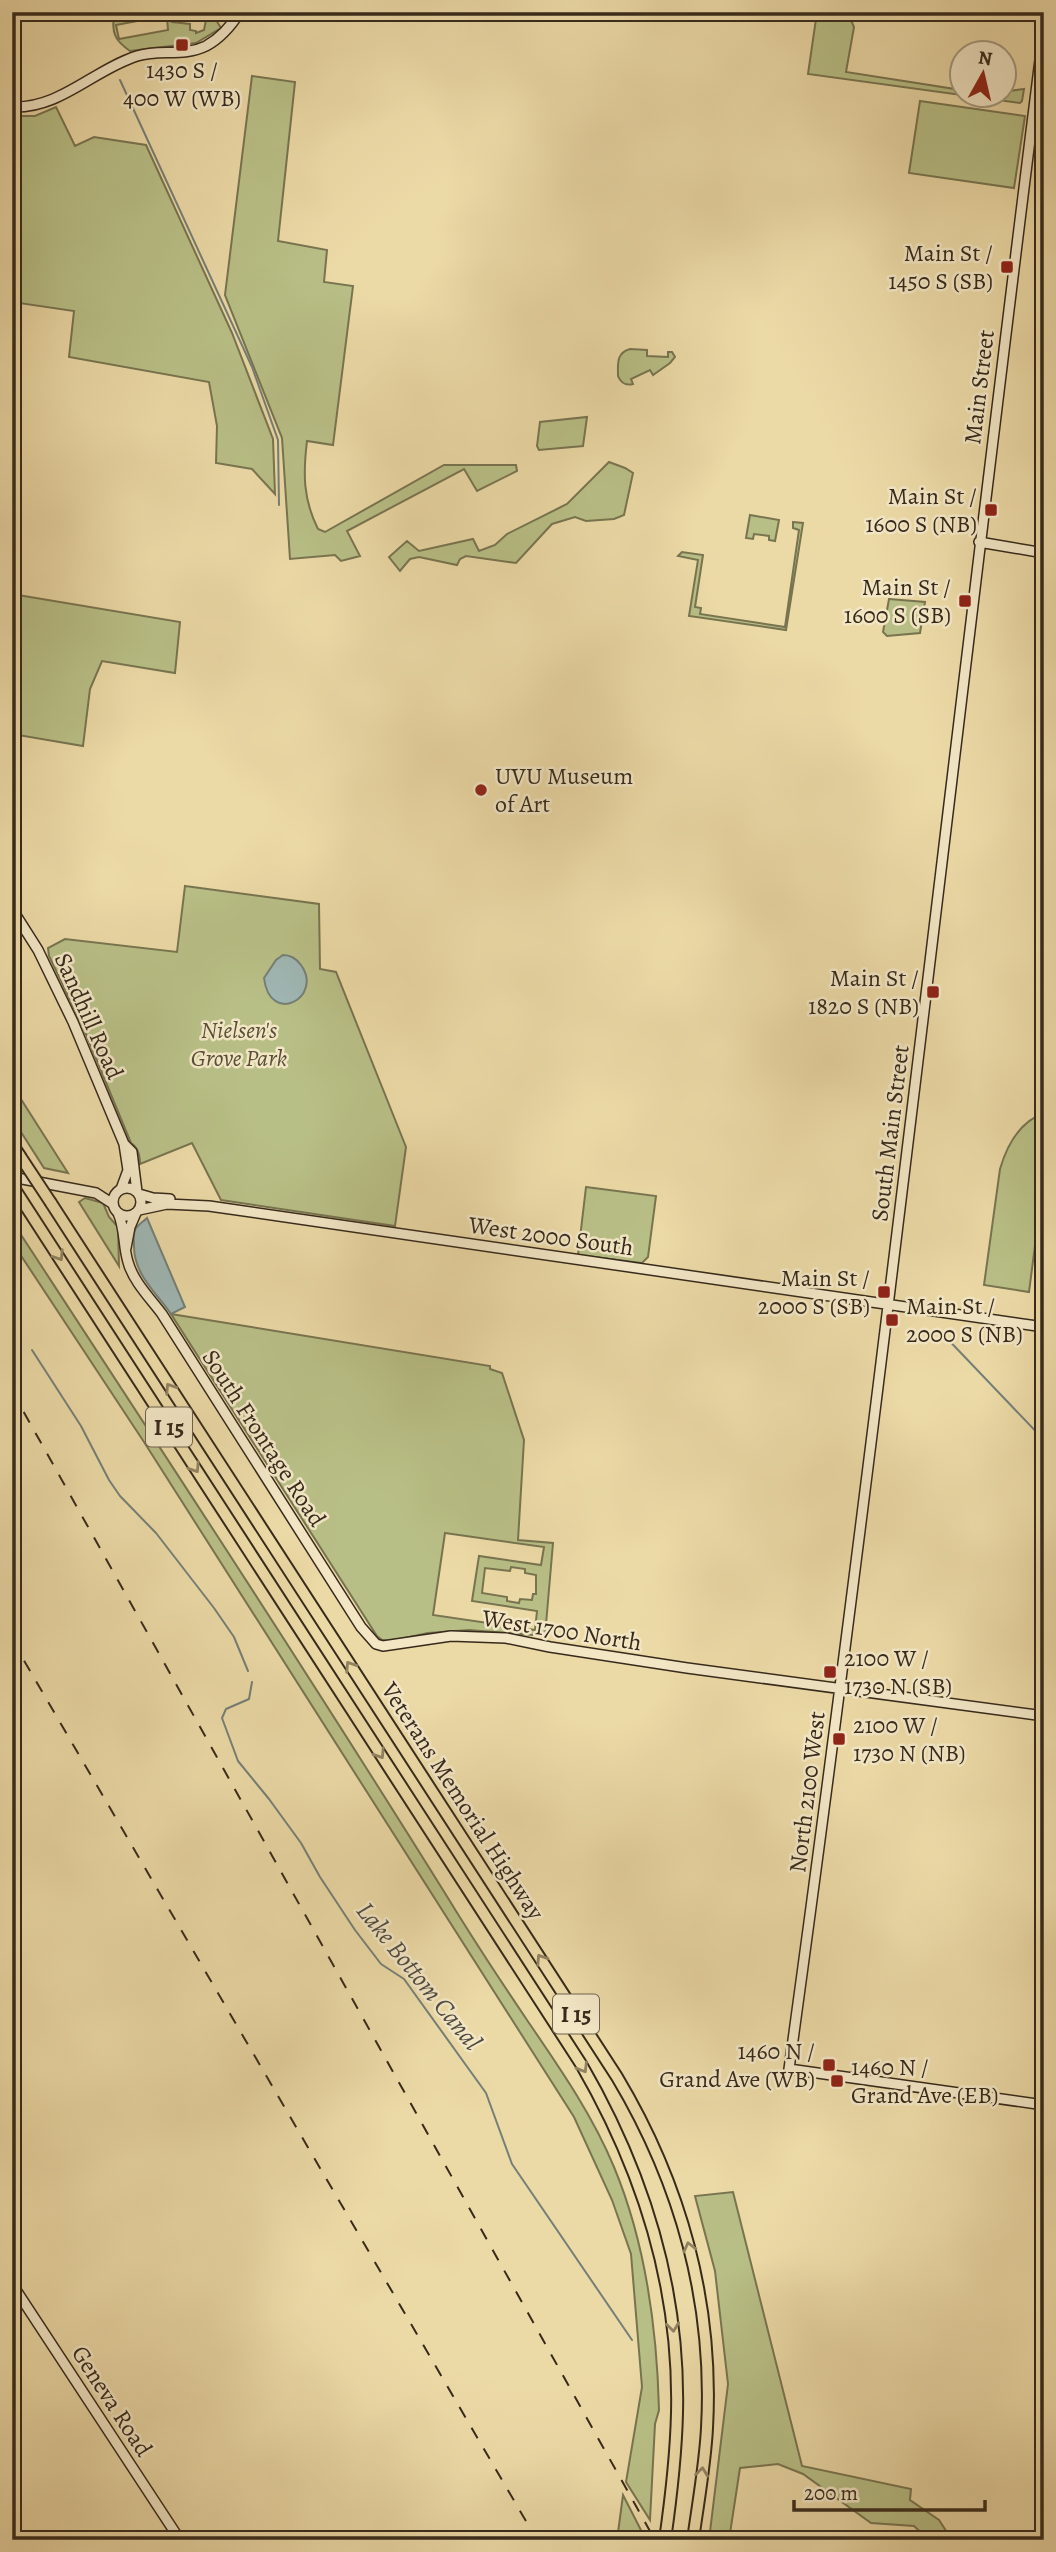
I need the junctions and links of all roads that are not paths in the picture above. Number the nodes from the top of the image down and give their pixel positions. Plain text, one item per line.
1 (240, 12) edge
2 (1044, 28) edge
3 (12, 107) edge
4 (979, 542) junction
5 (1044, 552) edge
6 (12, 909) edge
7 (124, 1143) junction
8 (12, 1144) edge
9 (12, 1177) edge
10 (56, 1184) junction
11 (12, 1185) edge
12 (119, 1190) junction
13 (138, 1193) junction
14 (209, 1206) junction
15 (115, 1209) junction
16 (137, 1212) junction
17 (126, 1250) junction
18 (888, 1306) junction
19 (1044, 1327) edge
20 (862, 1521) joint
21 (376, 1644) joint
22 (840, 1688) junction
23 (1044, 1716) edge
24 (1044, 2105) edge
25 (12, 2284) edge
26 (180, 2540) edge
27 (665, 2540) edge
28 (693, 2540) edge

1 - 3 street
2 - 4 street, Main Street
4 - 5 street
4 - 18 street, South Main Street
6 - 7 street, Sandhill Road
7 - 12 street, Sandhill Road
7 - 13 street, Sandhill Road
28 -> 8 highway, Veterans Memorial Highway / I 15, bridge
9 - 10 street
10 - 12 street
10 - 15 street
11 -> 27 highway, Veterans Memorial Highway / I 15
12 - 13 street
12 - 15 street
13 - 14 street, West 2000 South
13 - 16 street
14 - 16 street, West 2000 South
14 - 18 street, West 2000 South
15 - 16 street
15 - 17 street, South Frontage Road
16 - 17 street
17 - 21 street, South Frontage Road
18 - 19 street, West 2000 South
18 - 20 street, South Main Street
20 - 22 street, North 2100 West
21 - 22 street, West 1700 North
22 - 23 street, West 1700 North
22 - 24 street, North 2100 West
25 - 26 street, Geneva Road

